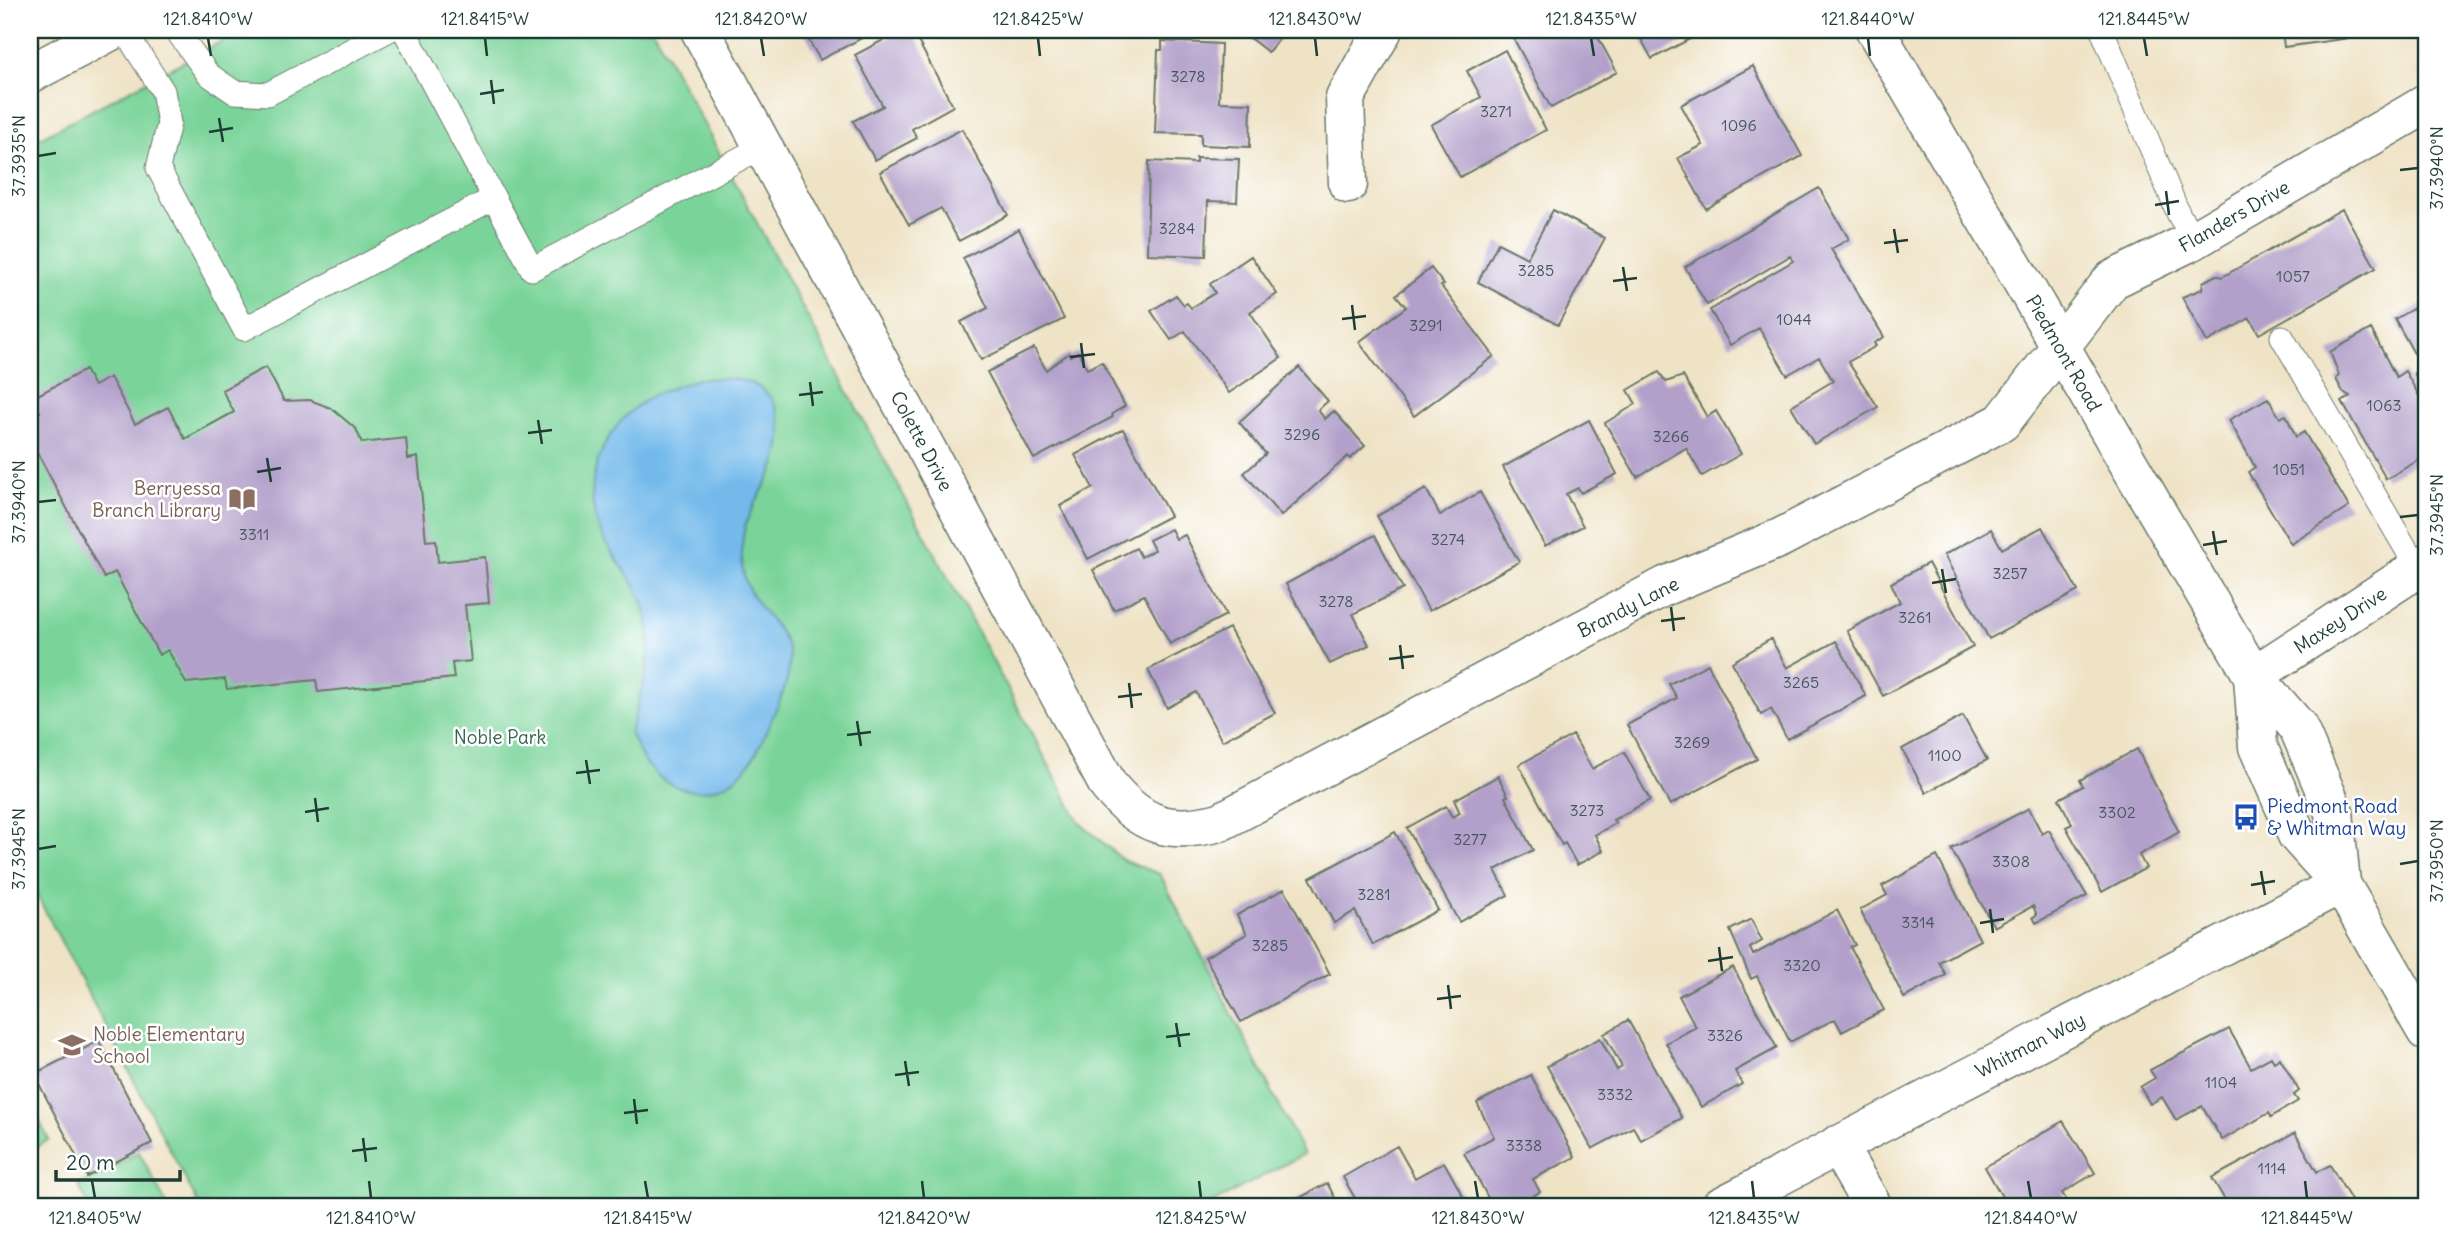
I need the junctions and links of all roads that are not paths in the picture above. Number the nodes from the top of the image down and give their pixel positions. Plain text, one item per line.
1 (113, 30) edge
2 (124, 30) edge
3 (176, 30) edge
4 (389, 30) edge
5 (404, 30) edge
6 (700, 30) edge
7 (1384, 30) edge
8 (1875, 30) edge
9 (2102, 30) edge
10 (30, 74) edge
11 (2426, 104) edge
12 (762, 147) junction
13 (1348, 184) dead end
14 (494, 198) junction
15 (2194, 240) junction
16 (2282, 337) dead end
17 (2060, 346) junction
18 (2422, 566) edge
19 (2253, 676) junction
20 (1169, 828) joint
21 (2340, 884) junction
22 (2426, 1031) edge
23 (1837, 1144) junction
24 (1720, 1207) edge
25 (1873, 1207) edge

1 - 10 street
2 - 14 lane
3 - 4 lane
5 - 14 lane
6 - 12 street, Colette Drive
7 - 13 street
8 - 17 street, Piedmont Road
9 - 15 lane
11 - 15 street, Flanders Drive
12 - 14 lane
12 - 20 street, Colette Drive
15 - 17 street, Flanders Drive
16 - 18 lane
17 - 19 street, Piedmont Road
17 - 20 street, Brandy Lane
18 - 19 street, Maxey Drive
19 - 21 street, Piedmont Road
21 - 22 street, Piedmont Road
21 - 23 street, Whitman Way
23 - 24 street, Whitman Way
23 - 25 street

